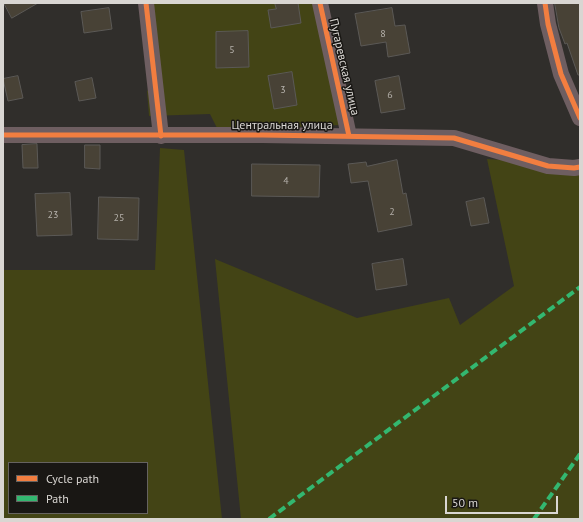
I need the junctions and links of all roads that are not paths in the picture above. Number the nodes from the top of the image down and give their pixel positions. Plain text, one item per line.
1 (146, 3) edge
2 (320, 3) edge
3 (545, 3) edge
4 (580, 118) edge
5 (3, 135) edge
6 (161, 136) junction
7 (349, 136) junction
8 (580, 167) edge

1 - 6 street
2 - 7 street, Пугаревская улица
3 - 4 street
5 - 6 street, Центральная улица
6 - 7 street, Центральная улица
7 - 8 street, Центральная улица

